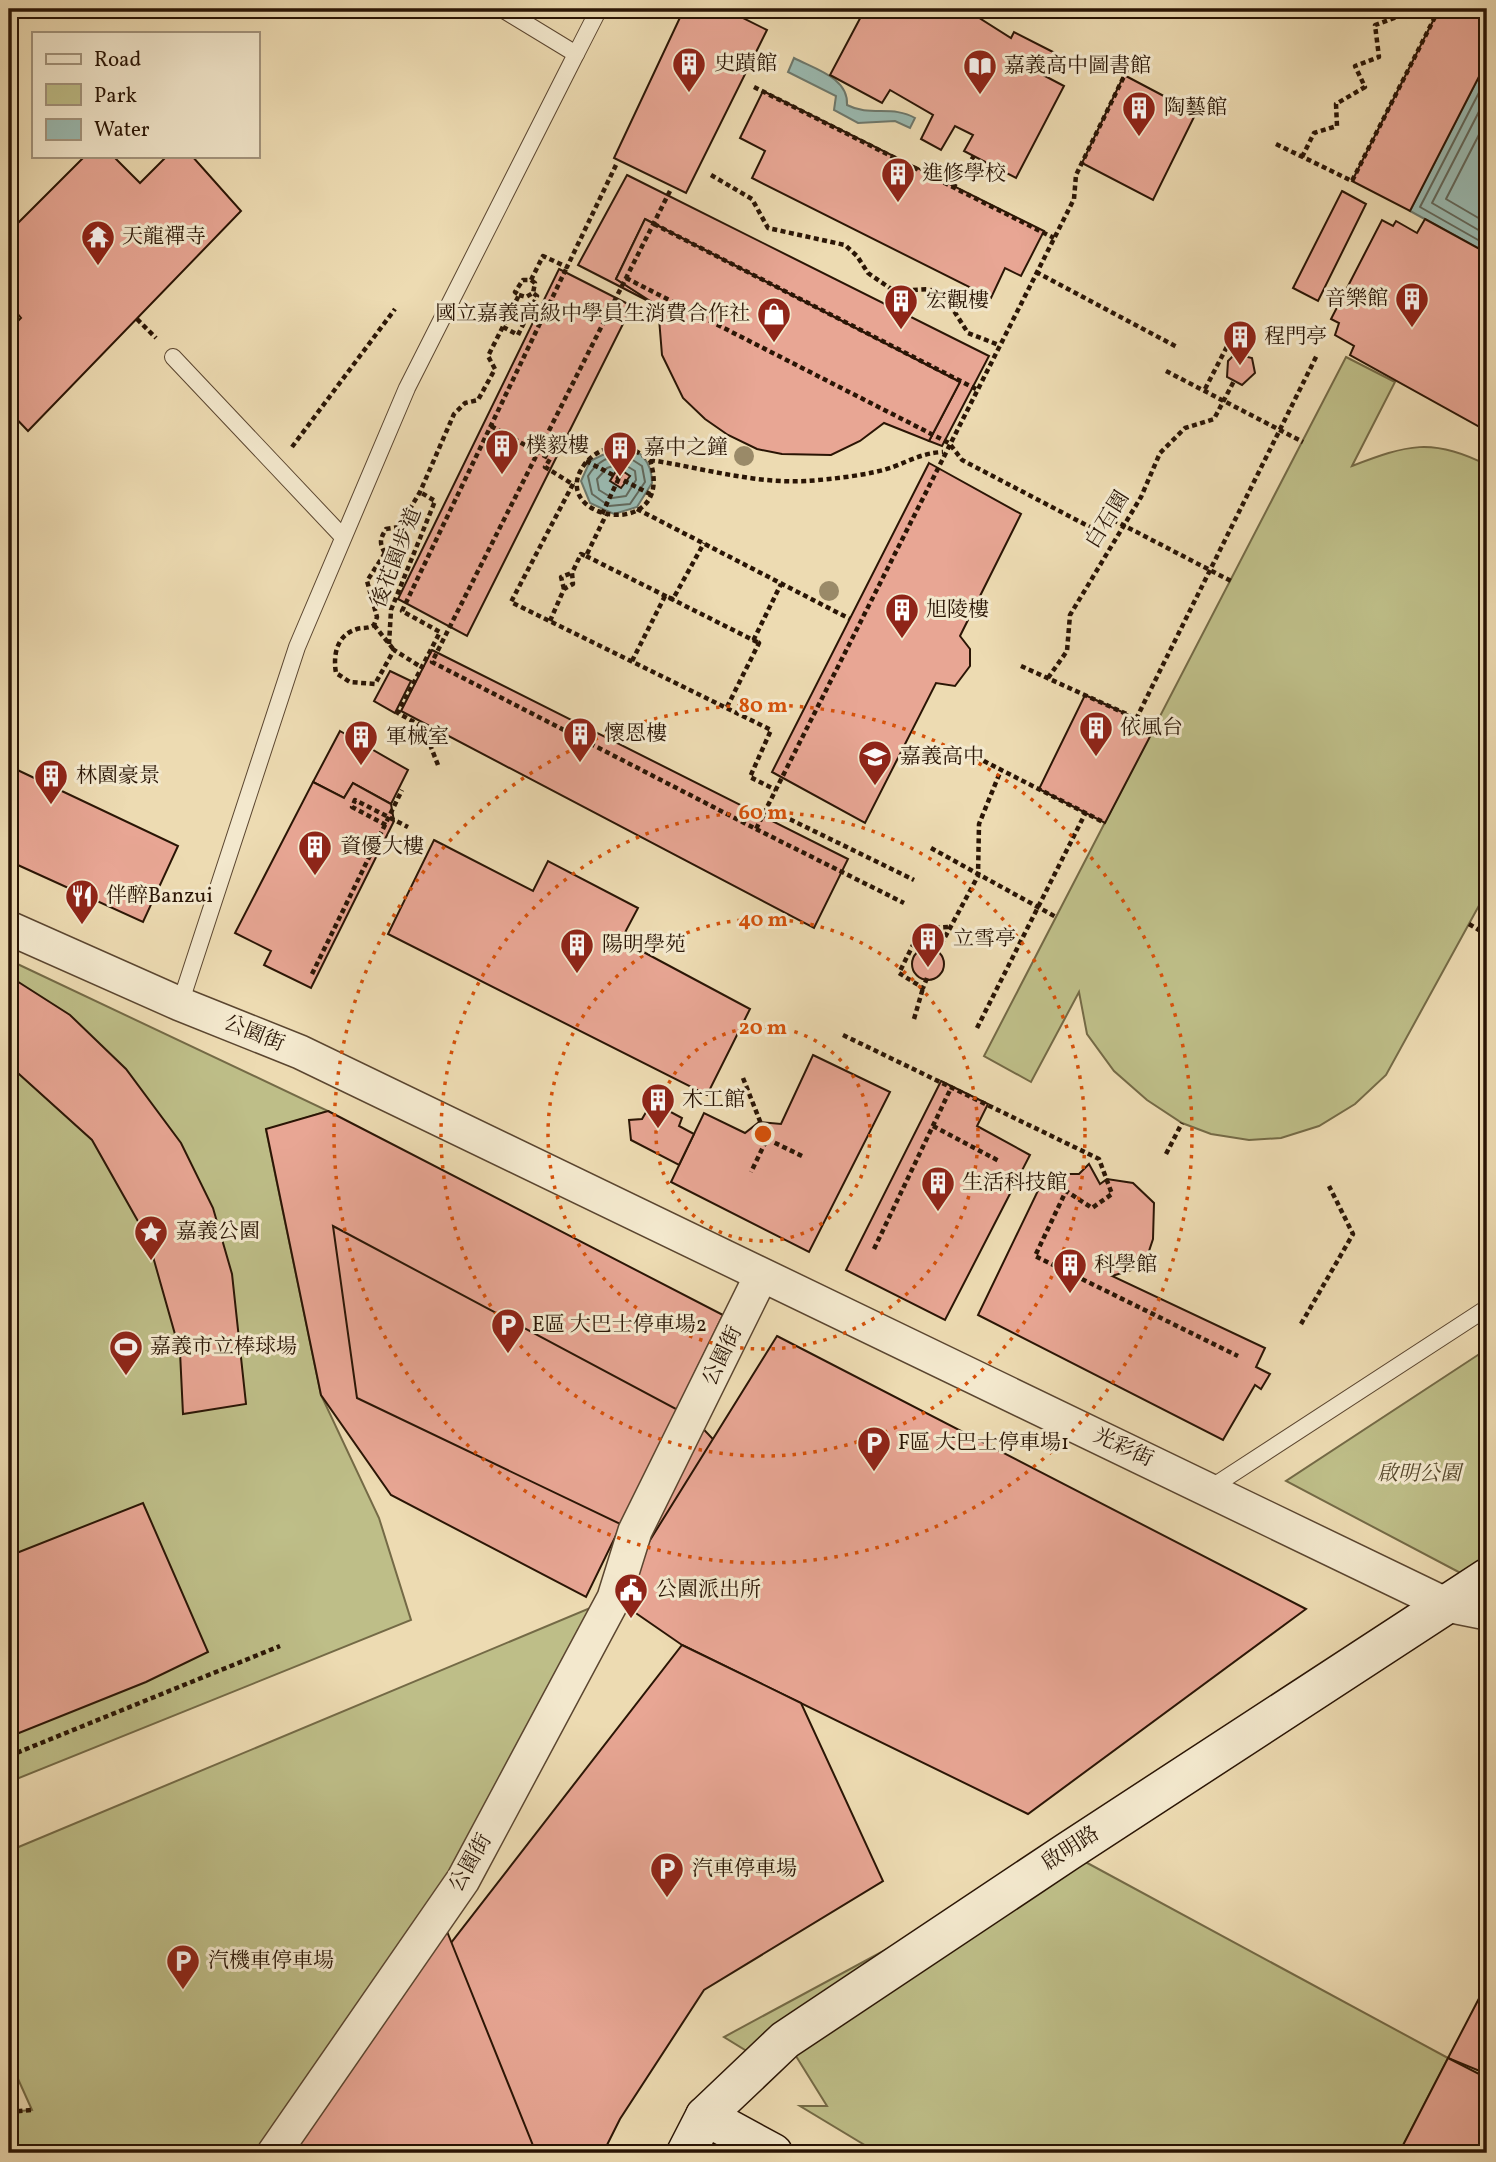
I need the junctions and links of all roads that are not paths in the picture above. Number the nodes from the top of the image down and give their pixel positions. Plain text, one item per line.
1 (502, 9) edge
2 (599, 9) edge
3 (576, 54) junction
4 (173, 357) dead end
5 (343, 537) junction
6 (9, 929) edge
7 (180, 1004) junction
8 (761, 1276) junction
9 (1487, 1308) edge
10 (1209, 1489) junction
11 (1487, 1578) edge
12 (1447, 1605) junction
13 (1487, 1614) edge
14 (705, 2116) junction
15 (274, 2153) edge
16 (686, 2153) edge
17 (774, 2153) edge

1 - 3 lane
2 - 3 lane
3 - 5 lane
4 - 5 lane
5 - 7 lane
6 - 7 street, 公園街
7 - 8 street, 公園街
8 - 10 street, 光彩街
8 - 15 street, 公園街
9 - 10 lane
10 - 12 street, 光彩街
11 - 12 street, 啟明路
12 - 13 street, 光彩街
12 - 14 street, 啟明路
14 - 16 street, 啟明路
14 - 17 street

